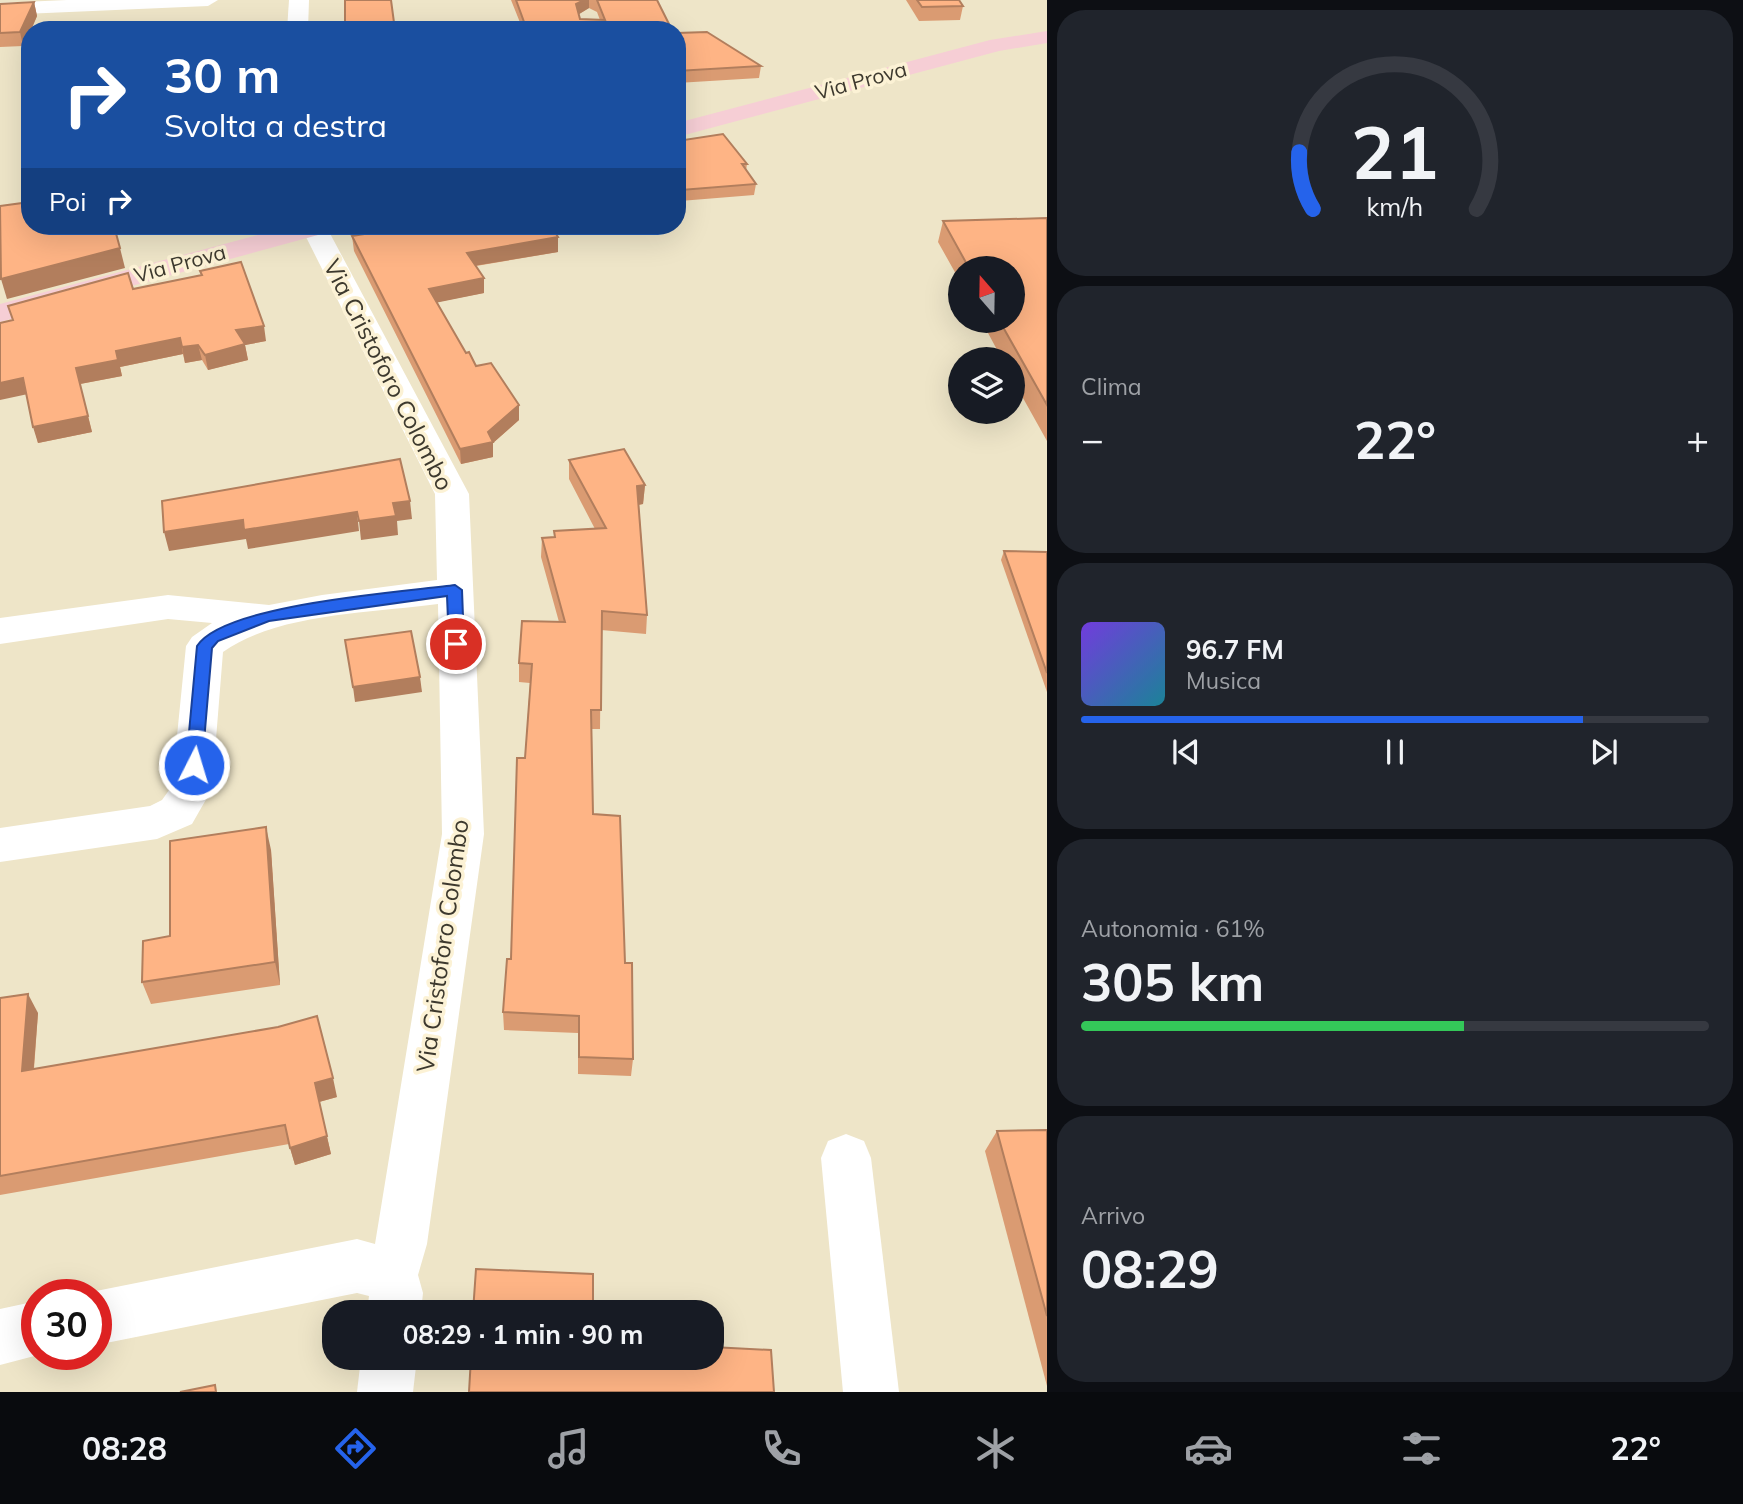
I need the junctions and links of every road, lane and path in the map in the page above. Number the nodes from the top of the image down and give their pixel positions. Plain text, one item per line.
1 (185, 0) edge
2 (208, 0) edge
3 (299, 0) edge
4 (0, 9) edge
5 (298, 21) edge
6 (1046, 37) edge
7 (686, 128) edge
8 (278, 235) edge
9 (307, 235) edge
10 (0, 313) edge
11 (455, 590) junction
12 (191, 607) junction
13 (268, 616) junction
14 (0, 631) edge
15 (205, 646) junction
16 (0, 845) edge
17 (846, 1158) dead end
18 (393, 1294) edge
19 (112, 1315) edge
20 (21, 1332) edge
21 (0, 1336) edge
22 (388, 1370) edge
23 (385, 1392) edge
24 (871, 1392) edge

1 - 2 street
1 - 4 street
3 - 5 street
6 - 7 main road, Via Prova
8 - 10 main road, Via Prova
9 - 11 street, Via Cristoforo Colombo
11 - 13 street
11 - 18 street, Via Cristoforo Colombo
12 - 13 street
12 - 14 street
12 - 15 street
13 - 15 street
15 - 16 street
17 - 24 street
18 - 19 street, Via Cristoforo Colombo
20 - 21 street
22 - 23 street

